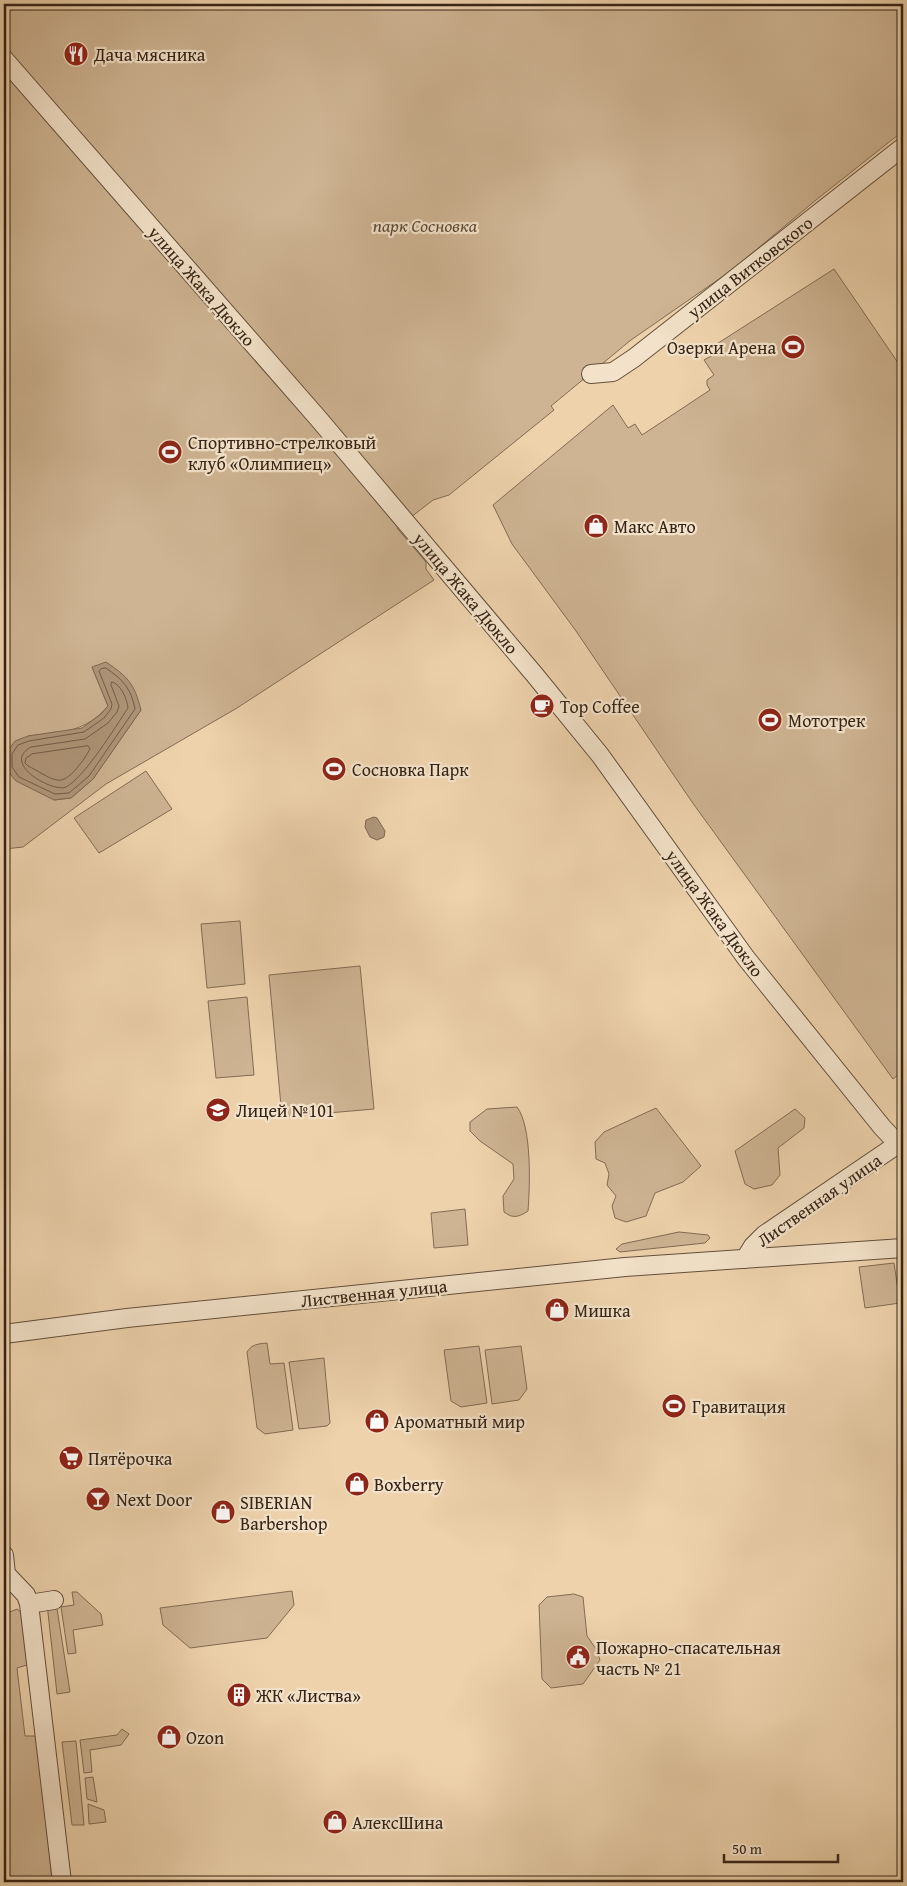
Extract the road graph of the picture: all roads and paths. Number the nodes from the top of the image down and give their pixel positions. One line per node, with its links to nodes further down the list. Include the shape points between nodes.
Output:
1 (4, 59): 4 (street, улица Жака Дюкло, via 317,418 534,674 600,755 746,958 865,1107)
2 (903, 147): 3 (street, улица Витковского, via 634,358 613,372)
3 (591, 374)
4 (901, 1142): 6 (street, Лиственная улица, via 764,1235)
5 (903, 1248): 6 (street, Лиственная улица)
6 (744, 1259): 7 (street, Лиственная улица, via 616,1268 127,1318)
7 (4, 1334)
8 (4, 1555): 10 (street, via 6,1574 26,1595)
9 (54, 1600): 10 (street)
10 (29, 1604): 11 (street)
11 (62, 1882)

